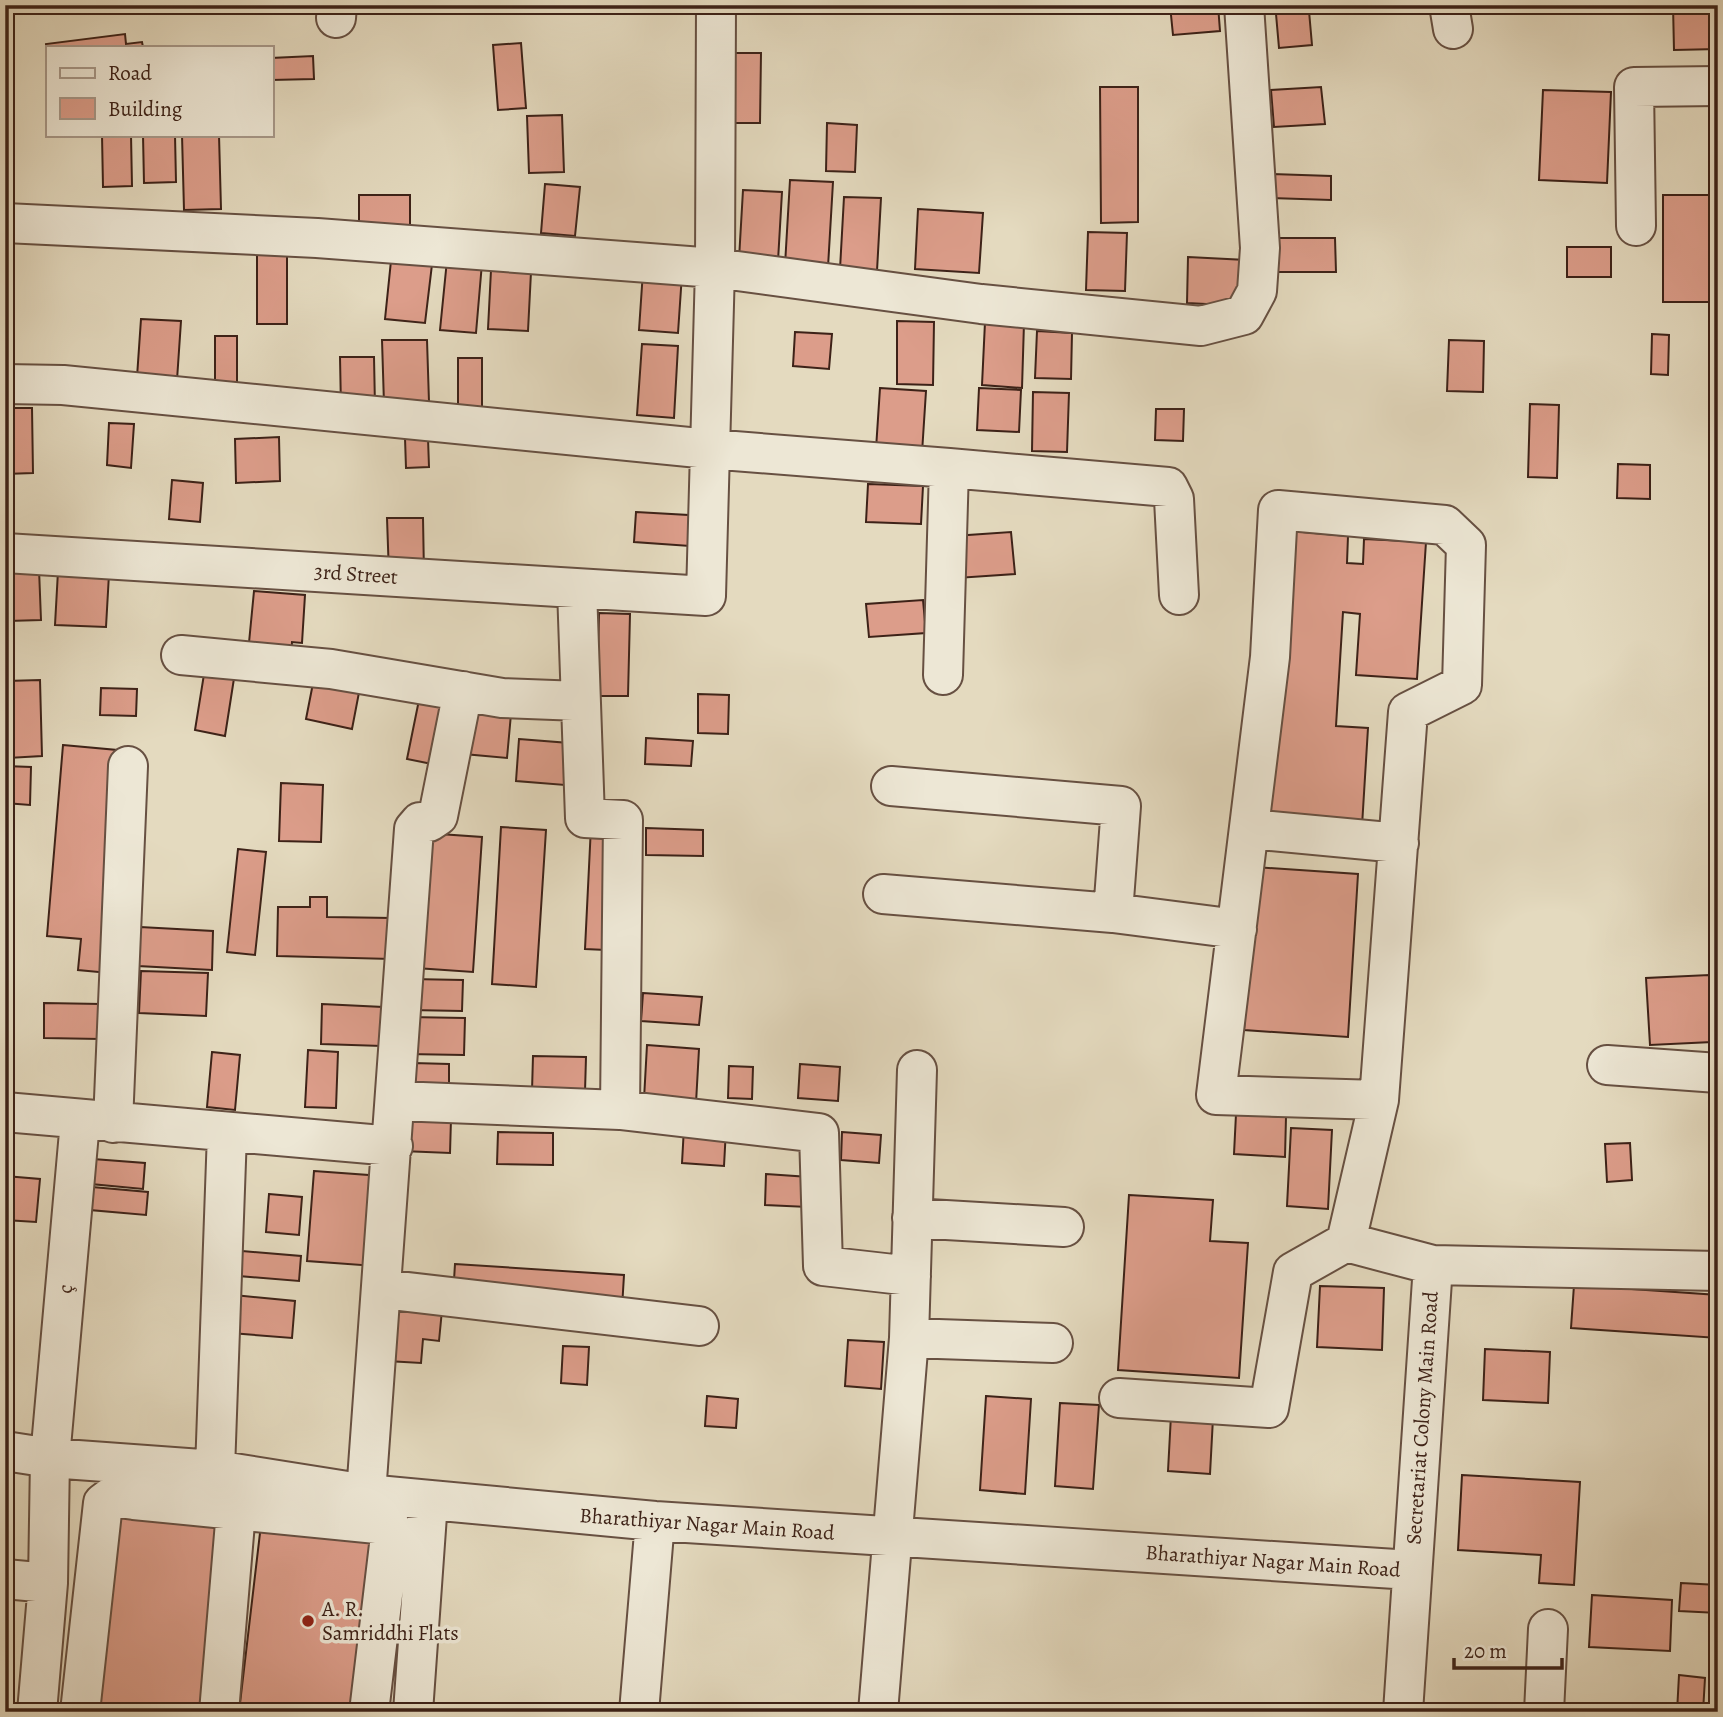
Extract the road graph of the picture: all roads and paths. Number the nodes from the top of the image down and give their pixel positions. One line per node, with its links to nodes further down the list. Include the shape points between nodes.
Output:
1 (716, 5): 6 (street)
2 (1244, 5): 6 (street, via 1260,248 1257,291 1244,315 1188,325 981,304)
3 (1718, 86): 5 (street, via 1634,87)
4 (5, 223): 6 (street, via 317,238)
5 (1636, 226)
6 (715, 268): 8 (street)
7 (5, 384): 8 (street, via 63,385)
8 (709, 449): 9 (street); 11 (street, 3rd Street, via 706,596)
9 (949, 468): 12 (street, via 1168,487 1174,499); 14 (street)
10 (5, 553): 11 (street, 3rd Street)
11 (577, 589): 16 (street)
12 (1179, 595)
13 (181, 656): 15 (street, via 331,669)
14 (943, 675)
15 (463, 691): 16 (street, via 502,698); 28 (street, via 438,816 419,822 414,829)
16 (580, 701): 29 (street, via 585,818 623,820)
17 (128, 766): 31 (street, ç)
18 (891, 786): 22 (street, via 1121,806)
19 (1250, 829): 20 (street); 20 (street, via 1270,657 1278,510 1444,525 1466,545 1462,685 1408,712); 23 (street)
20 (1399, 843): 27 (street)
21 (883, 894): 22 (street)
22 (1113, 913): 23 (street)
23 (1237, 929): 27 (street, via 1216,1095)
24 (1607, 1065): 26 (street)
25 (916, 1070): 34 (street)
26 (1718, 1073)
27 (1379, 1100): 36 (street)
28 (397, 1101): 29 (street); 33 (street)
29 (620, 1110): 39 (street, via 819,1133 823,1266)
30 (5, 1112): 31 (street)
31 (96, 1122): 32 (street); 46 (street, ç)
32 (227, 1133): 33 (street); 48 (street)
33 (393, 1146): 40 (street)
34 (912, 1218): 35 (street); 39 (street)
35 (1064, 1227)
36 (1346, 1242): 37 (street); 44 (street, via 1293,1272 1269,1408)
37 (1433, 1265): 38 (street); 53 (street, Secretariat Colony Main Road)
38 (1718, 1271)
39 (911, 1276): 42 (street)
40 (382, 1289): 41 (street); 49 (street)
41 (699, 1326)
42 (909, 1338): 43 (street); 52 (street)
43 (1053, 1343)
44 (1119, 1398)
45 (5, 1451): 46 (street, Bharathiyar Nagar Main Road)
46 (50, 1458): 47 (street, Bharathiyar Nagar Main Road); 56 (street, ç)
47 (137, 1482): 48 (street, Bharathiyar Nagar Main Road); 61 (street, via 103,1503)
48 (230, 1485): 49 (street, Bharathiyar Nagar Main Road); 55 (street, via 387,1525); 62 (street)
49 (366, 1494): 50 (street, Bharathiyar Nagar Main Road)
50 (428, 1501): 51 (street, Bharathiyar Nagar Main Road); 55 (street)
51 (655, 1521): 52 (street, Bharathiyar Nagar Main Road); 65 (street)
52 (891, 1536): 53 (street, Bharathiyar Nagar Main Road); 66 (street)
53 (1411, 1570): 67 (street, Secretariat Colony Main Road)
54 (5, 1578): 56 (street)
55 (403, 1579): 58 (street); 59 (street)
56 (48, 1583): 60 (street, ç)
57 (1548, 1629): 68 (street)
58 (377, 1646): 59 (street); 63 (street)
59 (416, 1648): 64 (street)
60 (37, 1712)
61 (80, 1712)
62 (219, 1712)
63 (369, 1712)
64 (413, 1712)
65 (639, 1712)
66 (878, 1712)
67 (1403, 1712)
68 (1544, 1712)

